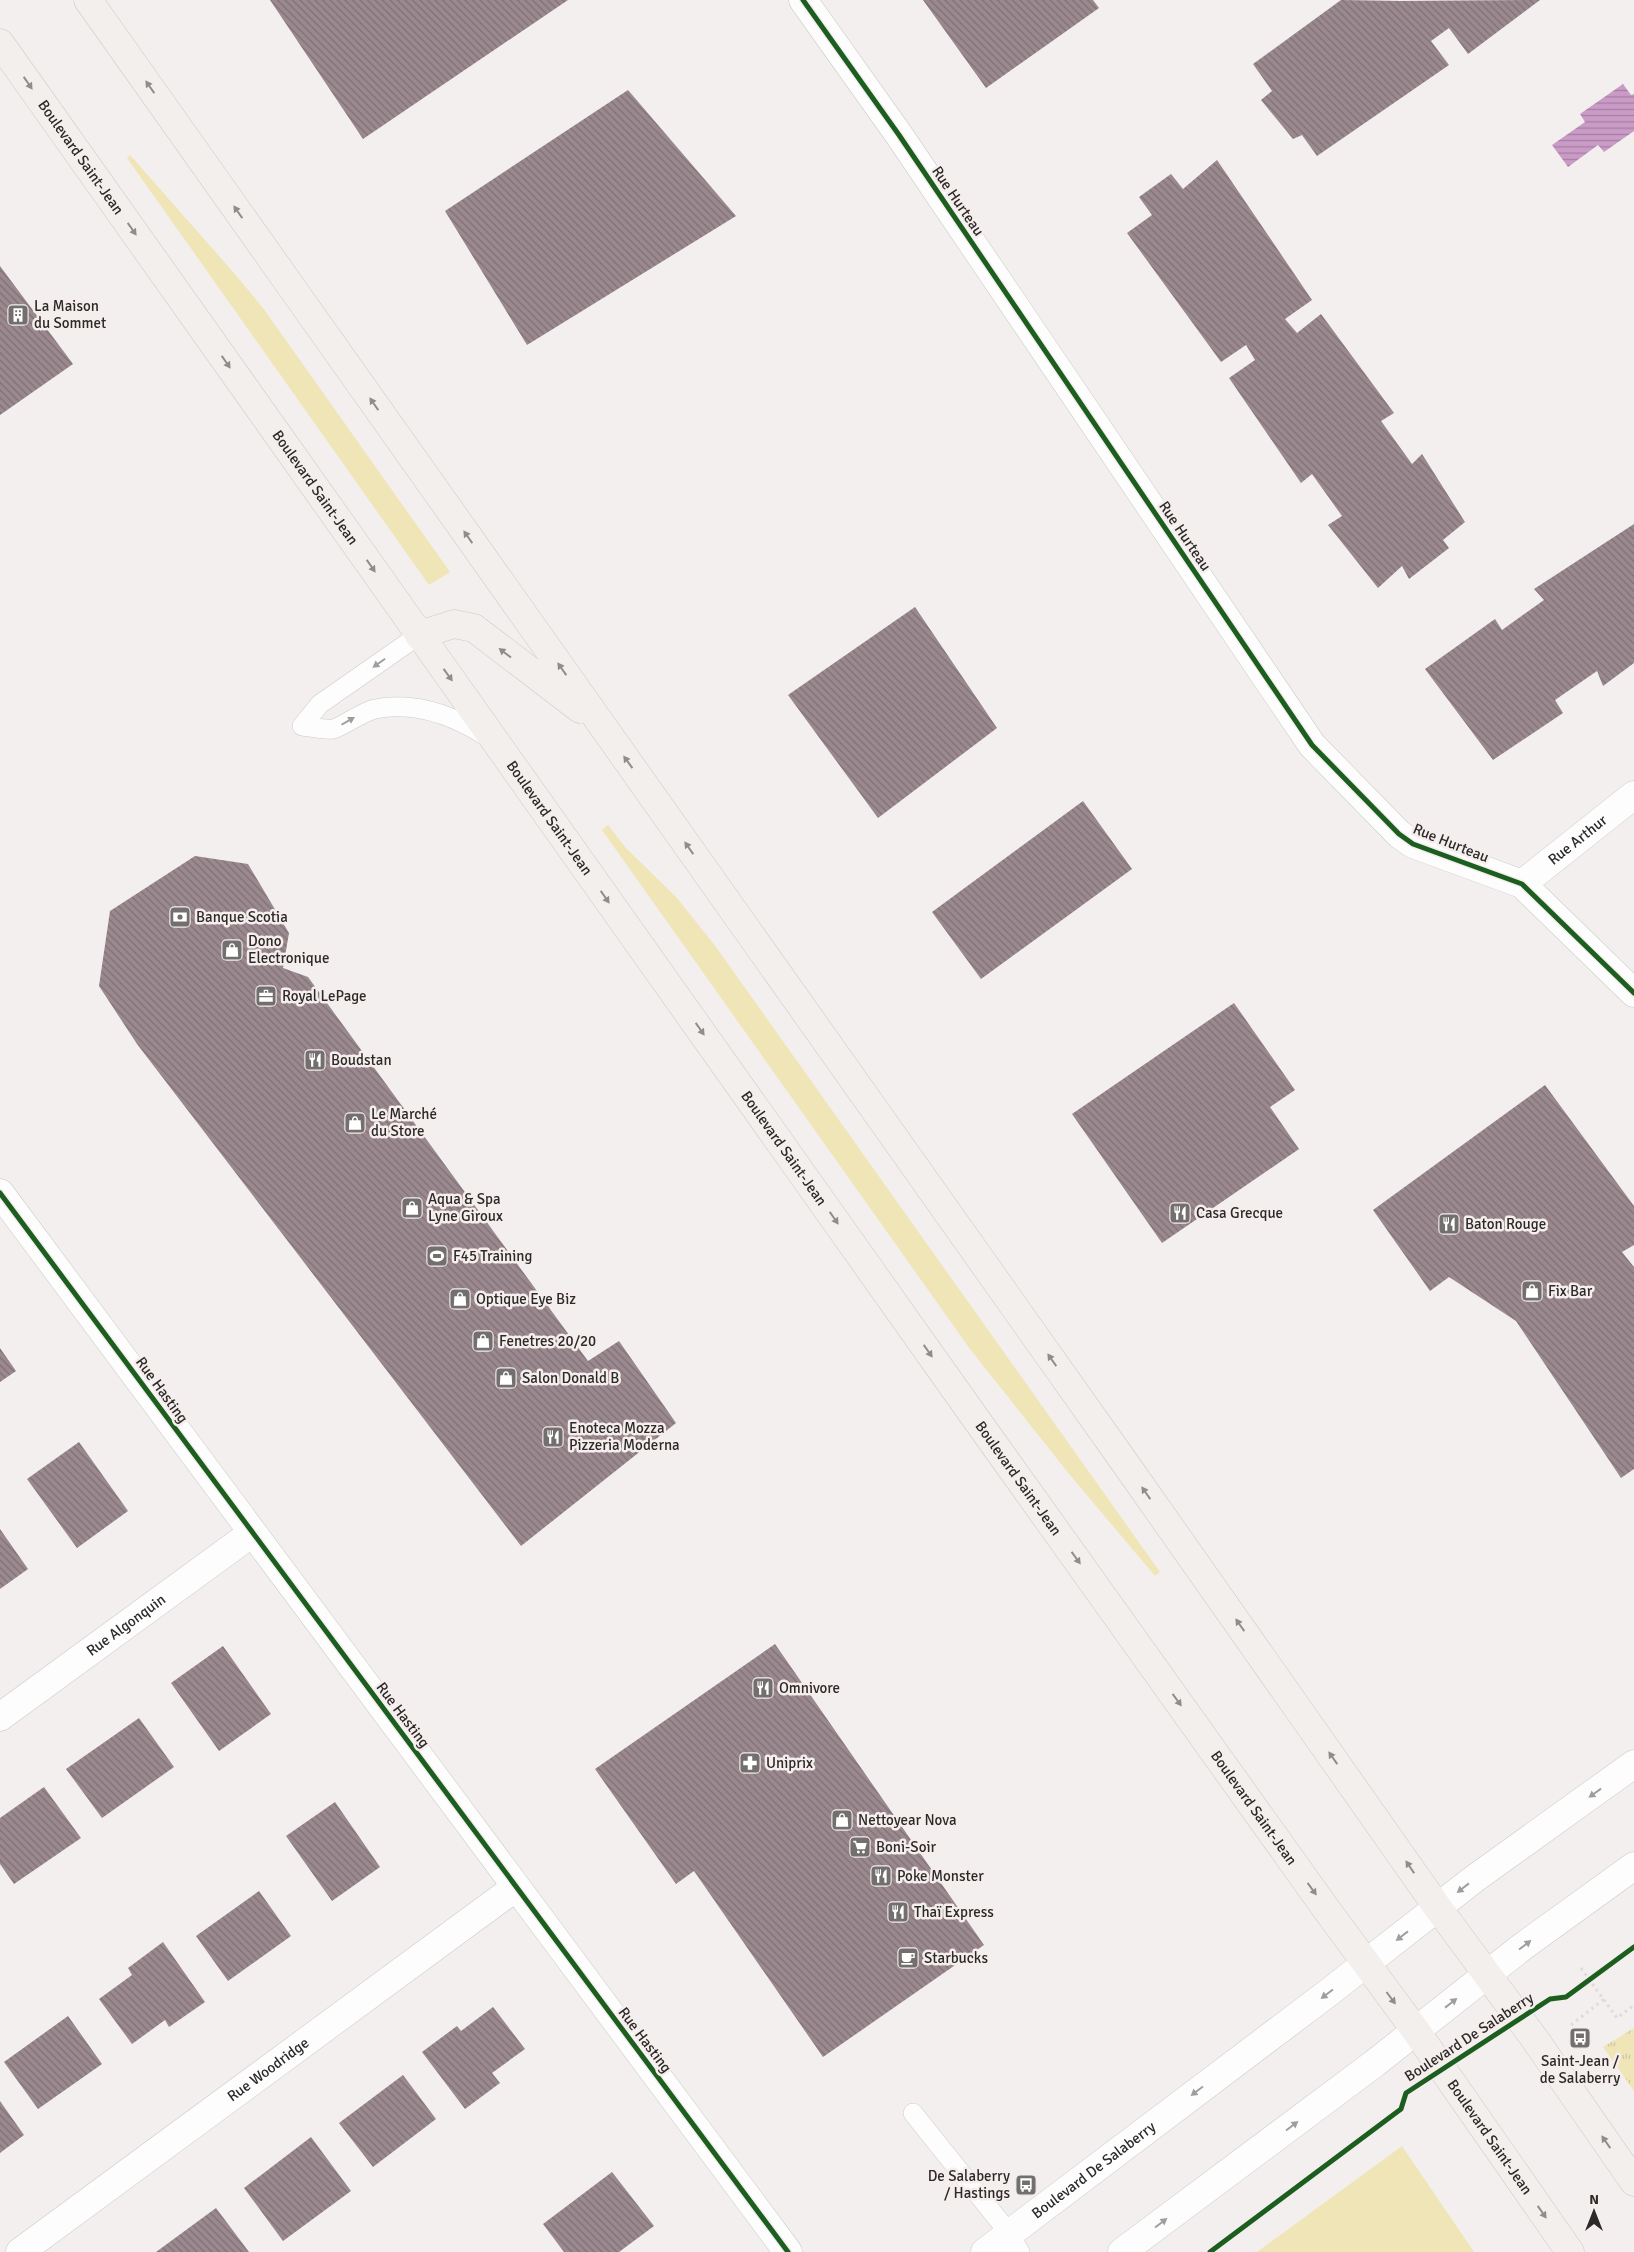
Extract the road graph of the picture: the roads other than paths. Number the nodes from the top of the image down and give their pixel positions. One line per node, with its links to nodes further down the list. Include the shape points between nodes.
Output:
1 (88, 0): 5 (main road, one-way to 1)
2 (803, 0): 8 (street, Rue Hurteau, via 904,143 1312,745 1399,834 1413,844)
3 (0, 43): 4 (main road, Boulevard Saint-Jean, one-way to 4)
4 (419, 635): 5 (main road, one-way to 4, via 474,628 454,624); 6 (main road, Boulevard Saint-Jean, one-way to 6); 6 (lane, one-way to 6, via 320,704 302,726 334,729 374,709 404,706 454,718)
5 (600, 724): 16 (main road, one-way to 5)
6 (496, 743): 17 (main road, Boulevard Saint-Jean, one-way to 17)
7 (1634, 795): 8 (street, Rue Arthur)
8 (1522, 884): 9 (street, Rue Hurteau)
9 (1634, 993)
10 (0, 1192): 11 (street, Rue Hasting)
11 (252, 1533): 12 (street, Rue Algonquin); 15 (street, Rue Hasting)
12 (0, 1717)
13 (1634, 1764): 16 (street, Boulevard De Salaberry, one-way to 16)
14 (1634, 1866): 18 (street, Boulevard De Salaberry, one-way to 14)
15 (516, 1887): 23 (street, Rue Woodridge); 24 (street, Rue Hasting)
16 (1438, 1908): 17 (street, Boulevard De Salaberry, one-way to 17); 18 (main road)
17 (1366, 1964): 19 (main road, Boulevard Saint-Jean, one-way to 19); 22 (street, Boulevard De Salaberry, one-way to 22)
18 (1487, 1975): 19 (street, Boulevard De Salaberry, one-way to 18); 21 (main road, one-way to 18)
19 (1416, 2031): 26 (street, Boulevard De Salaberry, one-way to 19); 27 (main road, Boulevard Saint-Jean, one-way to 27)
20 (913, 2114): 22 (lane)
21 (1634, 2182)
22 (1015, 2242): 25 (street, Boulevard De Salaberry)
23 (20, 2252)
24 (787, 2252)
25 (985, 2252)
26 (1122, 2252)
27 (1570, 2252)

